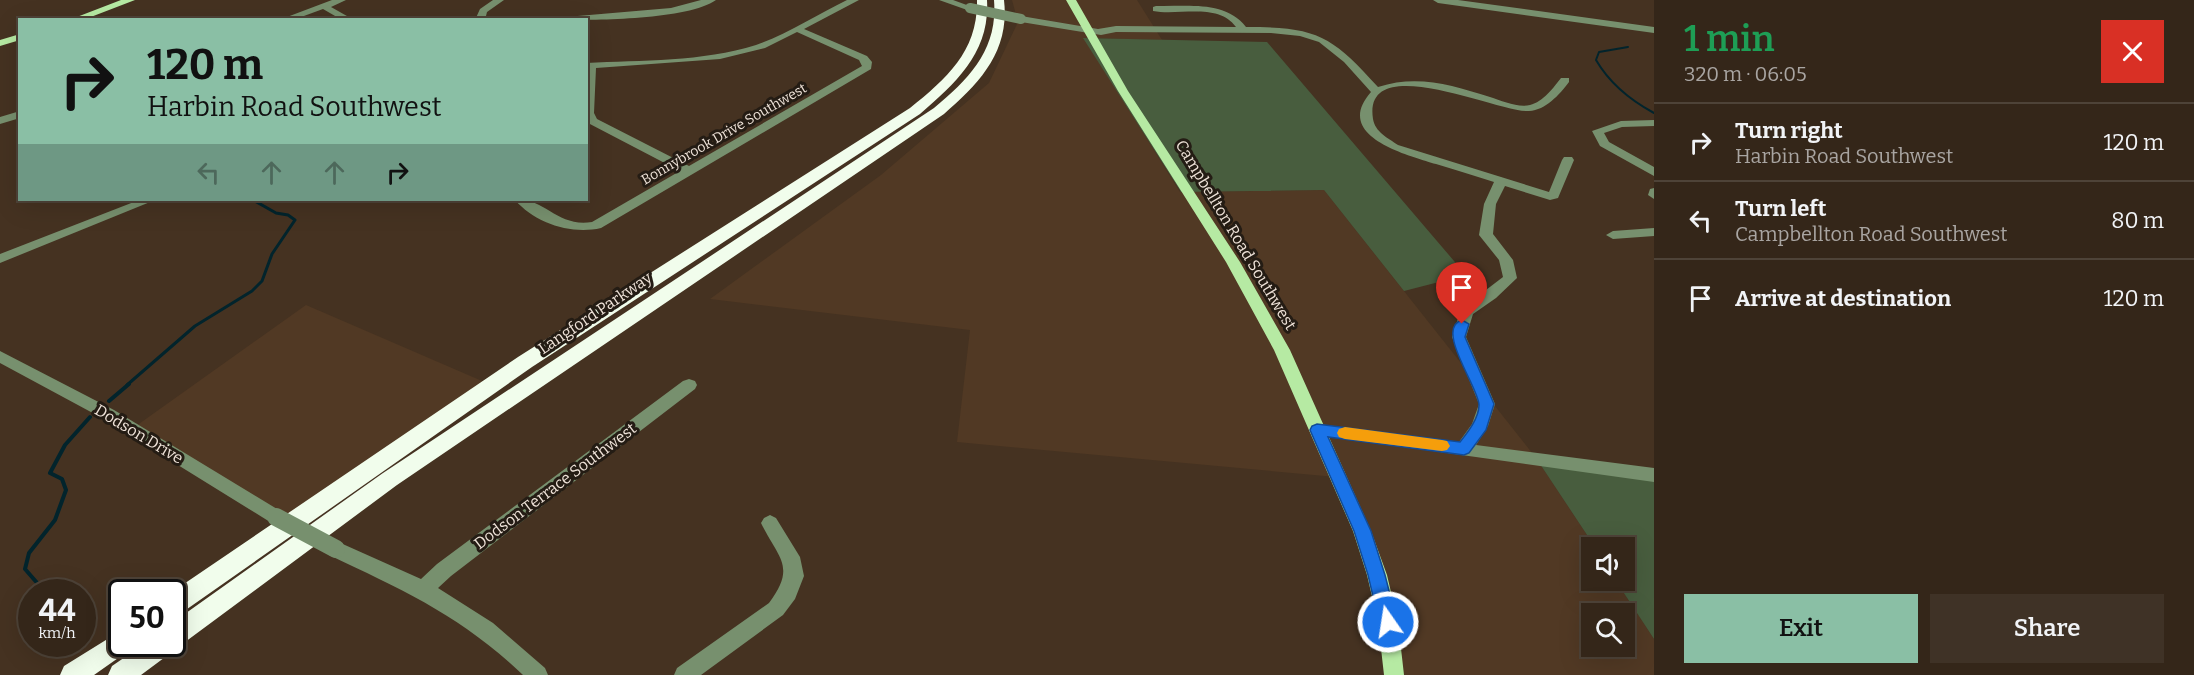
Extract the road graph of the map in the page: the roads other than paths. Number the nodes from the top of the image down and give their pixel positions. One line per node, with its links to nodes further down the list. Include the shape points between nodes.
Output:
1 (130, 0): 12 (main road)
2 (340, 0): 11 (street)
3 (499, 0): 15 (street, via 483,11)
4 (711, 0): 16 (street, via 671,11)
5 (854, 0): 17 (street)
6 (944, 0): 10 (street)
7 (999, 0): 47 (highway, Langford Parkway, via 1001,20 988,58 965,88 939,111 390,479)
8 (1071, 0): 18 (main road, Campbellton Road Southwest)
9 (1438, 0): 21 (street)
10 (976, 4): 18 (street, bridge, via 1021,19); 46 (highway, Langford Parkway, via 981,26 969,55 944,86 915,111 525,362)
11 (323, 6): 13 (street); 14 (street)
12 (79, 18)
13 (289, 18)
14 (346, 18)
15 (481, 18)
16 (588, 18)
17 (797, 29): 24 (street, via 735,54); 31 (street, Bonnybrook Drive Southwest, via 862,58 867,67)
18 (1088, 30): 19 (street); 41 (main road, Campbellton Road Southwest, via 1236,268 1282,350)
19 (1168, 30): 20 (street); 20 (street, via 1156,9 1217,10 1234,18)
20 (1244, 30): 26 (street, via 1287,31 1322,40 1348,60)
21 (1654, 30)
22 (18, 38): 23 (main road)
23 (0, 43)
24 (589, 66): 31 (street, via 588,113 592,121)
25 (1565, 80): 26 (street, via 1534,108 1508,106 1419,83 1398,82)
26 (1376, 91): 33 (street, via 1369,100 1367,120 1372,132 1394,147)
27 (18, 115): 28 (street)
28 (0, 121)
29 (1654, 123): 32 (street, via 1621,124 1598,131 1604,144)
30 (1568, 160): 33 (street, via 1552,196)
31 (689, 171): 35 (street, Bonnybrook Drive Southwest, via 585,228 565,226)
32 (1654, 172)
33 (1501, 181): 42 (street, via 1490,204 1486,236 1511,267 1510,278 1466,312 1459,337 1487,404 1480,426)
34 (145, 201): 38 (street)
35 (523, 201)
36 (1654, 232): 37 (street)
37 (1613, 235)
38 (0, 259)
39 (4, 362): 45 (street, Dodson Drive, bridge, via 108,414 276,518)
40 (689, 385): 45 (street, Dodson Terrace Southwest, via 444,570)
41 (1317, 430): 42 (street); 54 (main road, Campbellton Road Southwest, via 1377,575)
42 (1464, 449): 43 (street)
43 (1654, 475)
44 (770, 523): 53 (street, via 791,557 794,576 788,593 776,609)
45 (423, 590): 52 (street, Dodson Drive, via 505,644)
46 (186, 596)
47 (186, 627)
48 (108, 651): 50 (highway)
49 (145, 657): 51 (highway)
50 (73, 675)
51 (121, 675)
52 (538, 675)
53 (684, 675)
54 (1394, 675)

